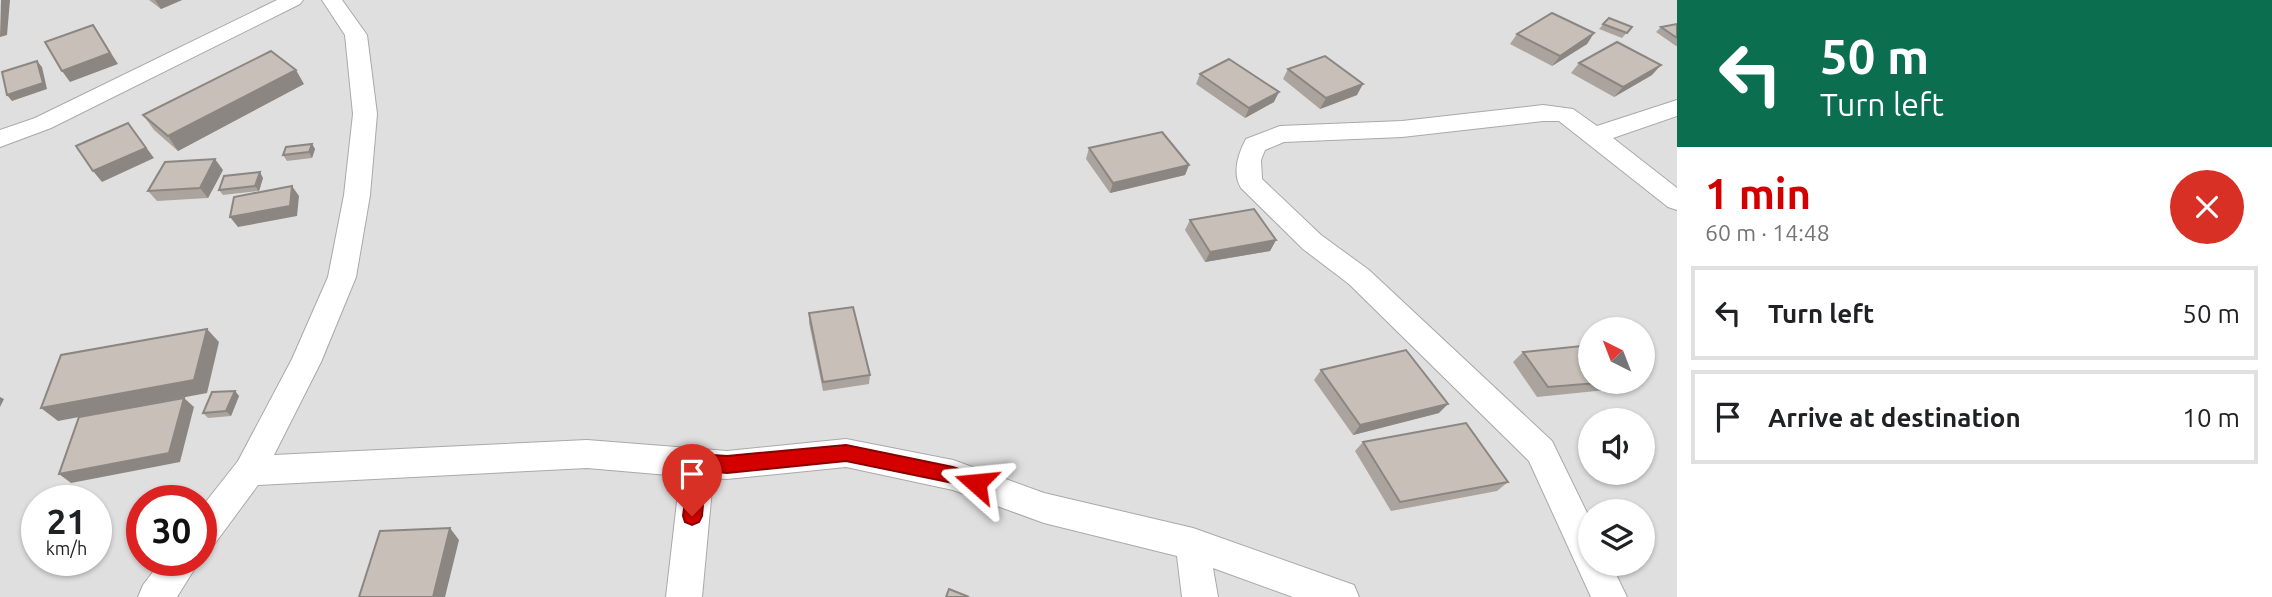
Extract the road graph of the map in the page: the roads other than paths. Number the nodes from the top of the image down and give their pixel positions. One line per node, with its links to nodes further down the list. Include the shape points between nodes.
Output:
1 (293, 0): 5 (street, via 43,124)
2 (331, 0): 8 (street, via 356,35 365,114 357,195 342,277 306,362)
3 (1677, 108): 4 (street)
4 (1594, 136): 6 (street); 10 (street, via 1565,114 1543,113 1402,129 1280,134 1255,145 1249,160 1250,182 1312,242 1359,277 1541,452)
5 (0, 139)
6 (1677, 201)
7 (698, 463): 8 (street, via 587,454); 11 (street, via 727,465 846,453 953,475 1044,508); 15 (street)
8 (249, 471): 9 (street)
9 (217, 514)
10 (1578, 531)
11 (1193, 544): 16 (street); 17 (street)
12 (171, 576): 14 (street)
13 (1599, 576): 18 (street)
14 (156, 597)
15 (684, 597)
16 (1200, 597)
17 (1341, 597)
18 (1609, 597)

